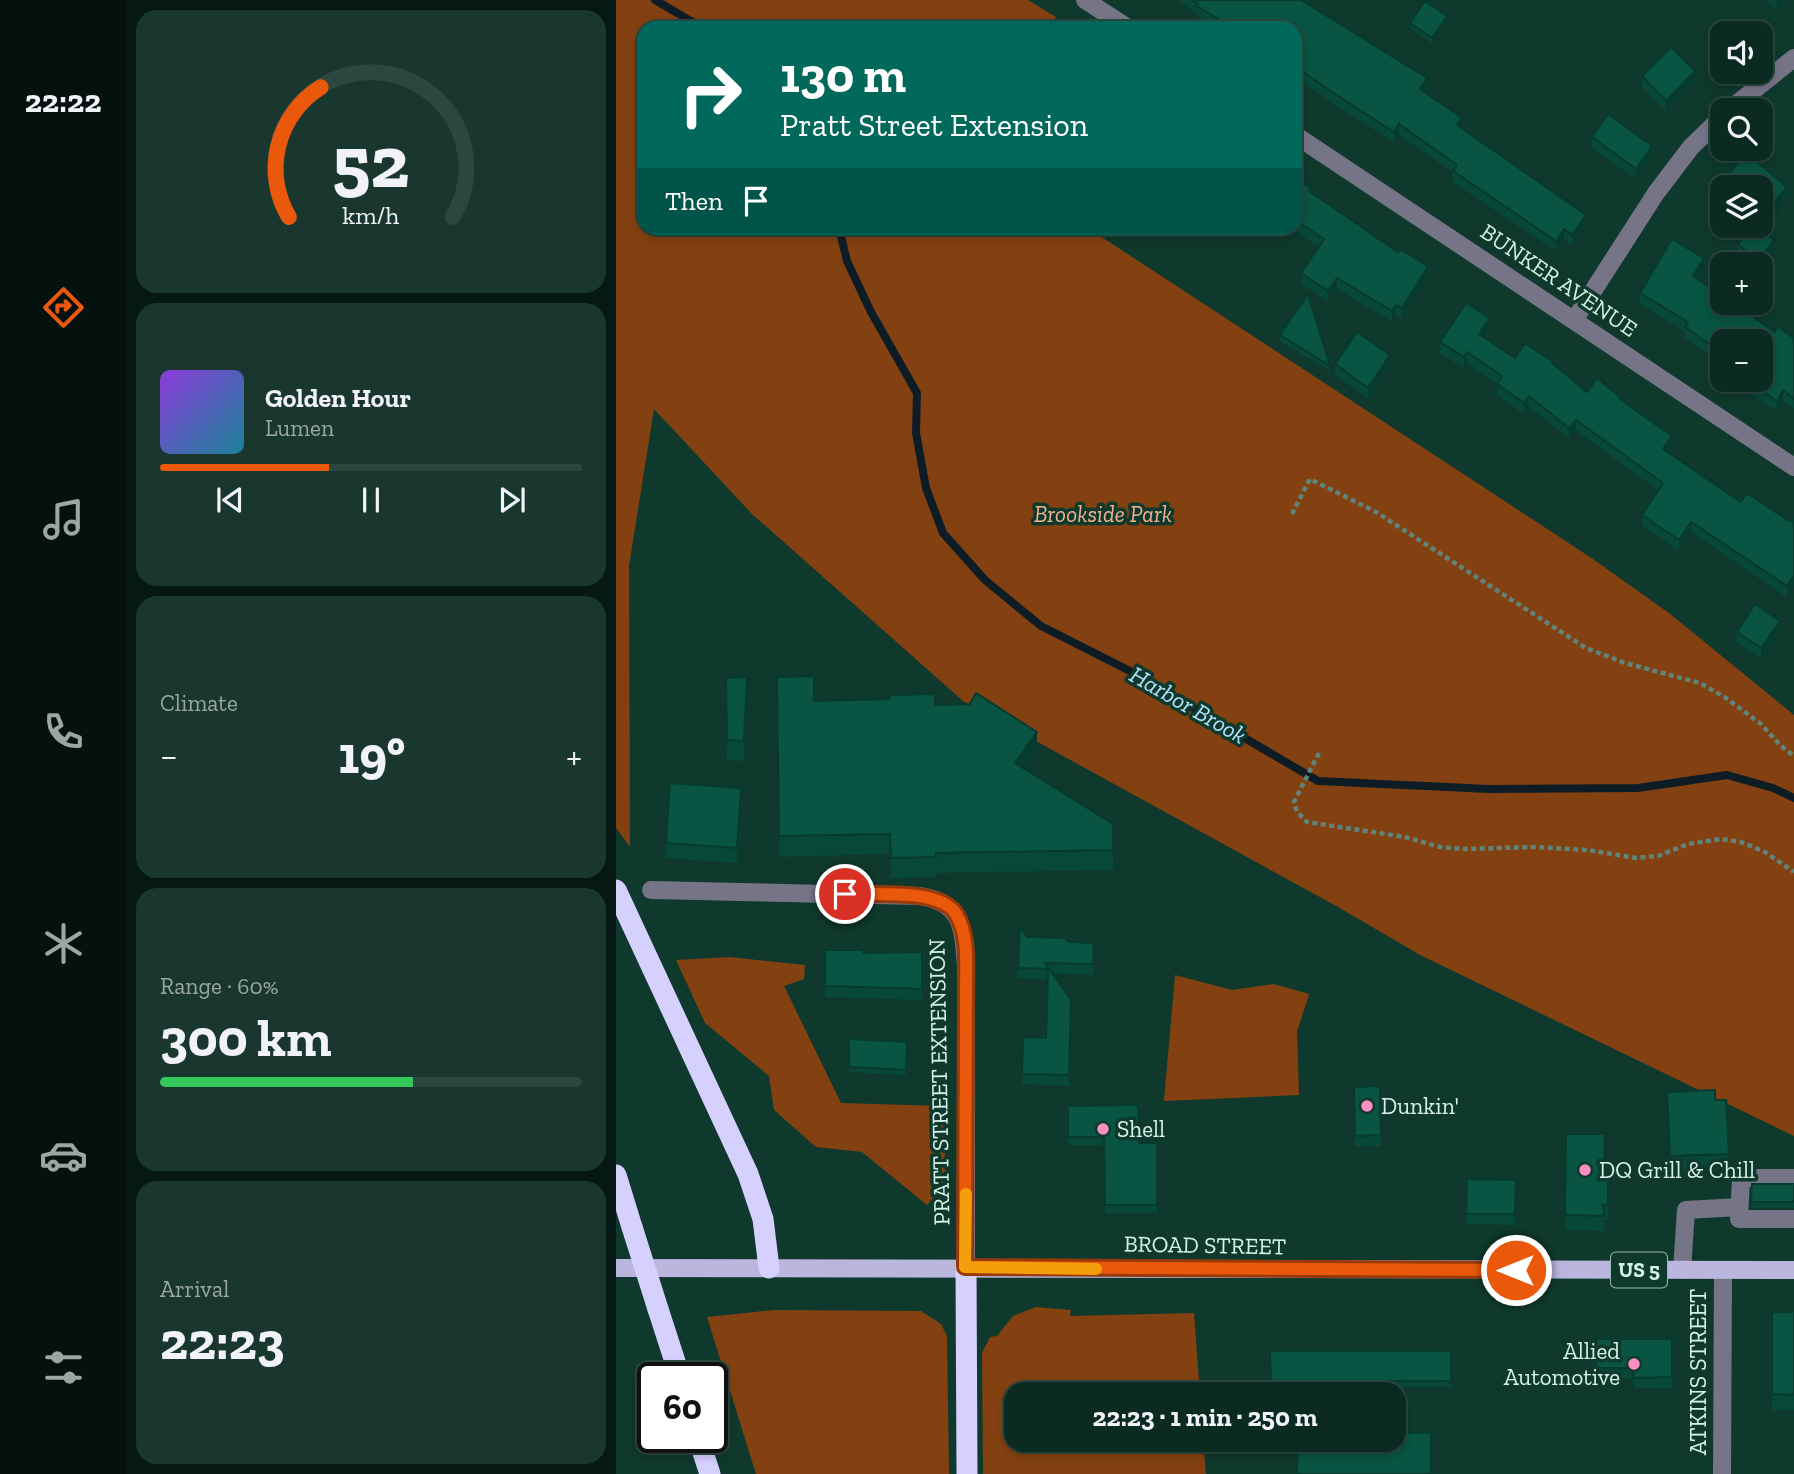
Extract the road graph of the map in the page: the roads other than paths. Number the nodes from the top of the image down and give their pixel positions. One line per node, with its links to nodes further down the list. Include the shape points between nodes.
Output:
1 (1085, 0): 2 (street)
2 (1117, 21)
3 (1794, 58): 4 (street)
4 (1744, 98)
5 (1710, 129): 7 (street, via 1656,193)
6 (1302, 140): 7 (street, BUNKER AVENUE)
7 (1574, 319): 8 (street, BUNKER AVENUE)
8 (1794, 467)
9 (616, 890): 17 (highway, via 755,1189)
10 (651, 890): 15 (street, PRATT STREET EXTENSION, via 919,896 936,899 953,910 962,931 966,966)
11 (616, 1175): 21 (highway, bridge)
12 (1794, 1178): 13 (street, via 1741,1178)
13 (1739, 1207): 14 (street, via 1739,1219); 18 (street, via 1686,1210)
14 (1794, 1219)
15 (965, 1267): 17 (main road, BROAD STREET / US 5); 18 (main road, BROAD STREET / US 5); 24 (highway)
16 (616, 1268): 17 (main road, BROAD STREET / US 5)
17 (769, 1268)
18 (1682, 1270): 19 (main road, BROAD STREET / US 5)
19 (1723, 1270): 20 (main road, BROAD STREET / US 5); 25 (street, ATKINS STREET)
20 (1794, 1270)
21 (675, 1362)
22 (703, 1453): 23 (highway)
23 (710, 1474)
24 (967, 1474)
25 (1722, 1474)

